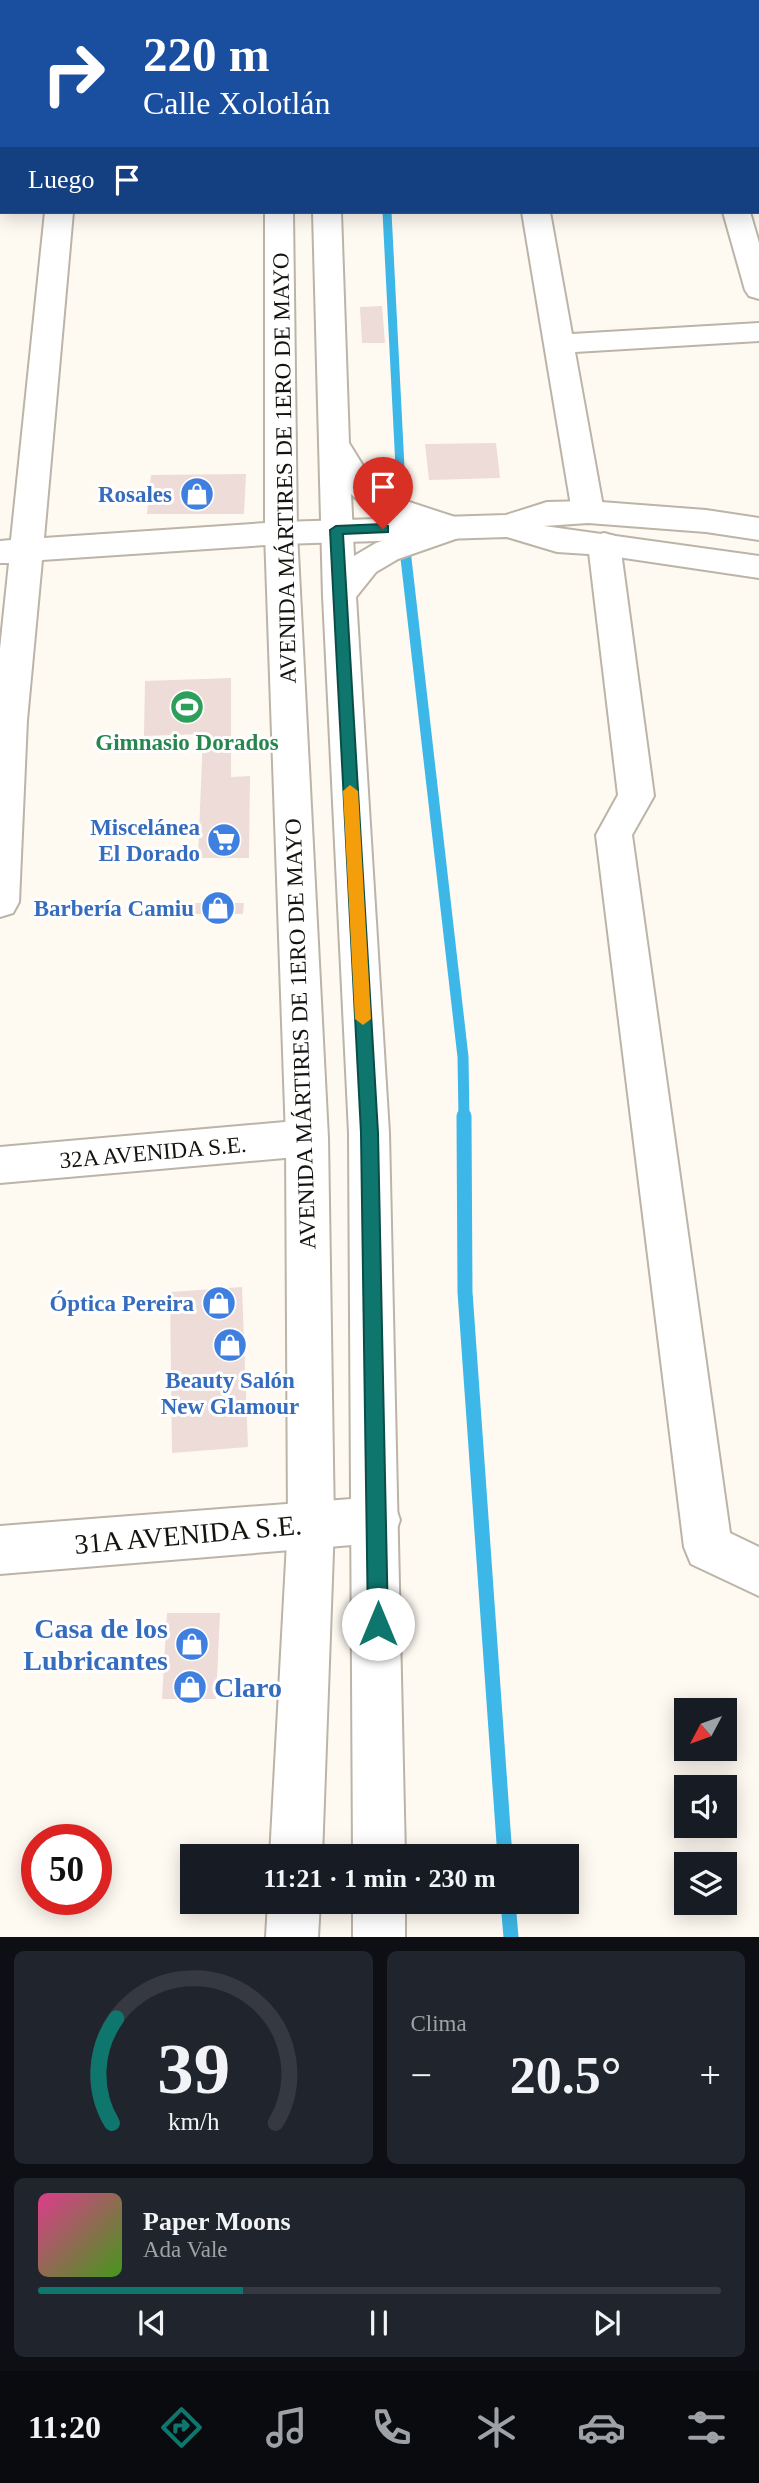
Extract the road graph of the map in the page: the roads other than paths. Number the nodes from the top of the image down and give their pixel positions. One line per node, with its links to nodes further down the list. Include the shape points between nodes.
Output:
1 (60, 214): 15 (street)
2 (279, 214): 14 (street, AVENIDA MÁRTIRES DE 1ERO DE MAYO)
3 (327, 214): 9 (street)
4 (536, 214): 8 (street)
5 (737, 214): 6 (street)
6 (759, 290)
7 (759, 332): 8 (street)
8 (560, 344): 10 (street)
9 (335, 445): 11 (street, via 358,485); 13 (street)
10 (596, 528): 11 (street, via 557,541 508,526); 12 (street, via 706,522); 16 (street); 25 (street, via 636,796 614,835 708,1547)
11 (400, 529): 13 (street); 17 (street)
12 (759, 529)
13 (336, 530): 14 (street); 17 (street)
14 (281, 533): 15 (street); 20 (street, AVENIDA MÁRTIRES DE 1ERO DE MAYO)
15 (14, 551): 18 (street)
16 (759, 567)
17 (340, 596): 22 (street, via 369,1133)
18 (5, 721): 19 (street)
19 (0, 902)
20 (307, 1138): 21 (street, 32A AVENIDA S.E.); 23 (street, AVENIDA MÁRTIRES DE 1ERO DE MAYO)
21 (0, 1165)
22 (377, 1520): 23 (street, 31A AVENIDA S.E.); 27 (street)
23 (311, 1524): 24 (street, 31A AVENIDA S.E.); 26 (street, AVENIDA MÁRTIRES DE 1ERO DE MAYO)
24 (0, 1550)
25 (759, 1572)
26 (297, 1844)
27 (379, 1844)
28 (293, 1914): 30 (street)
29 (379, 1914): 31 (street)
30 (292, 1937)
31 (380, 1937)

